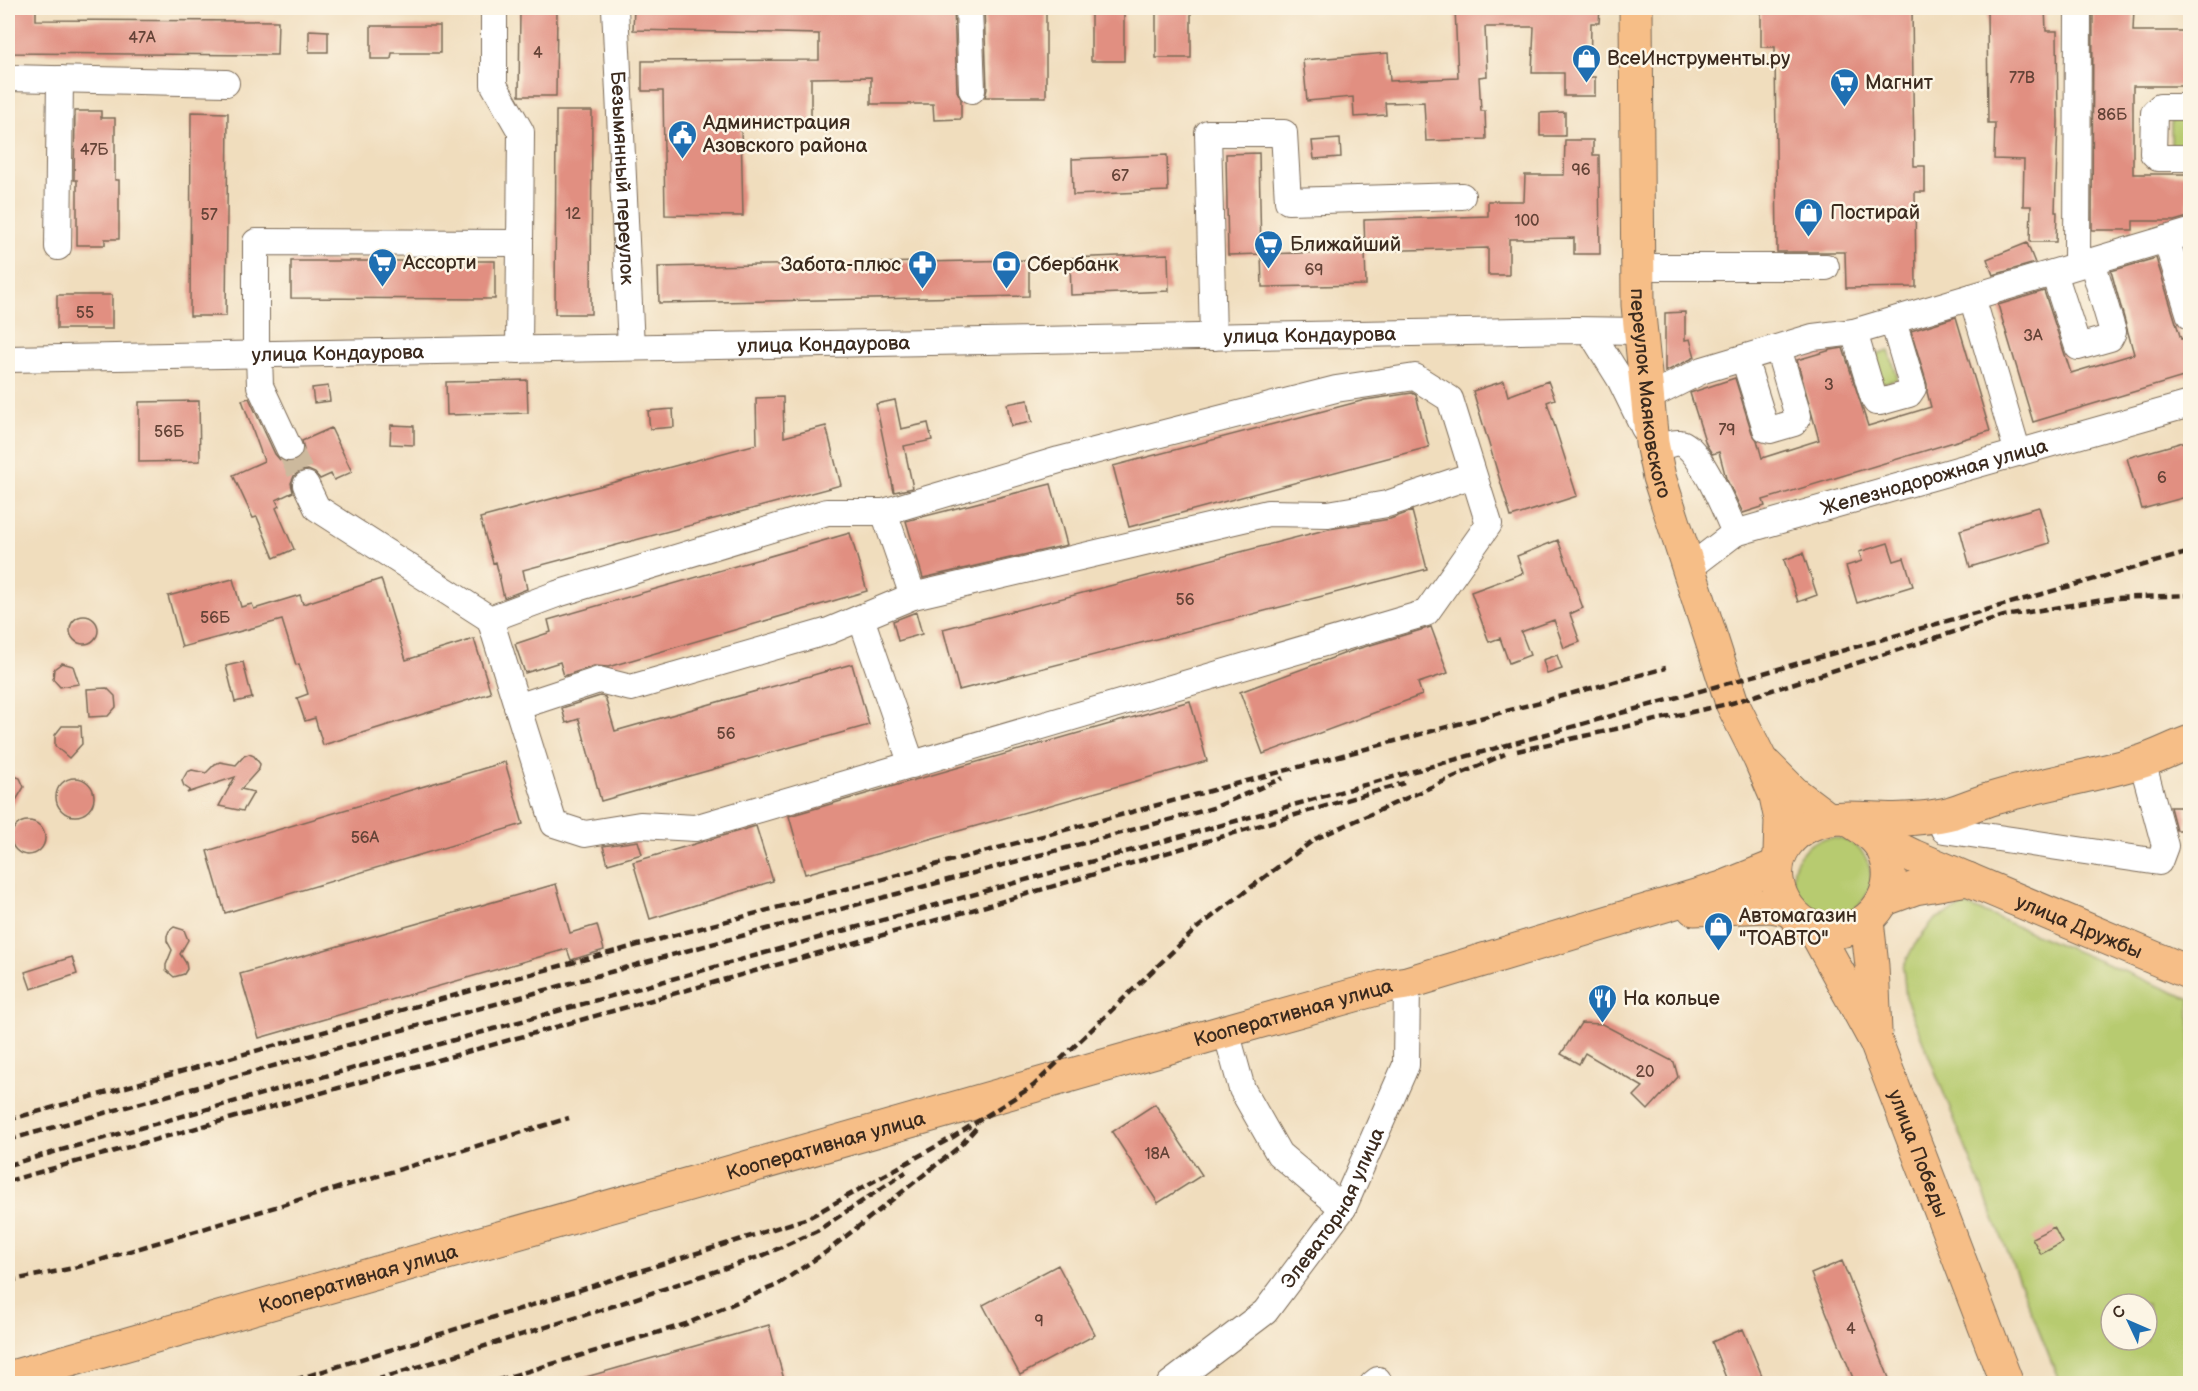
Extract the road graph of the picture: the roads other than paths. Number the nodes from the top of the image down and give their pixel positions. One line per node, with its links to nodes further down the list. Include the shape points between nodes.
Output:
1 (494, 8): 15 (street, via 494,85 521,132)
2 (615, 8): 27 (street, Безымянный переулок)
3 (969, 8): 9 (street)
4 (1636, 8): 18 (main road, переулок Маяковского)
5 (2078, 8): 17 (street)
6 (8, 78): 7 (street)
7 (60, 79): 8 (street); 16 (street)
8 (226, 83)
9 (972, 90)
10 (2190, 107): 11 (street, via 2156,109 2153,143 2153,153 2158,158)
11 (2190, 158)
12 (1462, 196): 26 (street, via 1288,201 1284,133 1208,133)
13 (2190, 232): 14 (street)
14 (2166, 239): 17 (street); 21 (street)
15 (520, 243): 29 (street); 30 (street, via 256,242)
16 (58, 247)
17 (2075, 266): 20 (street)
18 (1638, 267): 19 (street); 24 (main road, переулок Маяковского)
19 (1827, 267)
20 (1972, 297): 22 (street); 37 (street)
21 (2190, 316)
22 (1893, 321): 25 (street); 25 (street, via 1913,388 1909,394 1876,402)
23 (1590, 331): 24 (street, улица Кондаурова); 26 (street, улица Кондаурова); 35 (street, via 1620,379)
24 (1640, 331): 33 (main road, переулок Маяковского)
25 (1854, 332): 28 (street, via 1813,337)
26 (1213, 337): 27 (street, улица Кондаурова)
27 (632, 347): 29 (street, улица Кондаурова)
28 (1778, 348): 31 (street); 31 (street, via 1798,416 1794,423 1767,429)
29 (519, 350): 30 (street, улица Кондаурова)
30 (257, 355): 32 (street, улица Кондаурова); 36 (street, via 260,386)
31 (1744, 358): 33 (street, via 1703,370)
32 (8, 359)
33 (1647, 398): 35 (main road, переулок Маяковского)
34 (2190, 405): 37 (street, Железнодорожная улица)
35 (1652, 446): 41 (street, via 1678,442 1688,446 1708,476); 42 (main road, переулок Маяковского)
36 (289, 448)
37 (2018, 453): 41 (street, Железнодорожная улица)
38 (1473, 475): 40 (street, via 1450,399 1415,377 1324,392 1059,460); 43 (street, via 1387,504 1328,514 1268,513); 50 (street, via 1489,524 1426,613)
39 (306, 486): 45 (street, via 317,508)
40 (884, 512): 43 (street); 45 (street, via 827,512 557,594)
41 (1735, 533): 42 (street, Железнодорожная улица)
42 (1688, 569): 48 (main road, переулок Маяковского, via 1732,703)
43 (913, 596): 44 (street)
44 (861, 618): 46 (street, via 829,632 631,688 599,680); 50 (street)
45 (489, 619): 46 (street)
46 (517, 707): 50 (street, via 554,824 585,834 640,825 695,828)
47 (2190, 742): 49 (main road)
48 (1760, 759): 52 (main road, улица Дружбы, via 1794,793); 55 (main road, переулок Маяковского, via 1782,820)
49 (2142, 761): 51 (main road); 53 (street, via 2165,846 2159,862)
50 (912, 765)
51 (1993, 798): 52 (main road, via 1926,818); 53 (main road)
52 (1850, 825): 54 (main road, улица Дружбы); 55 (main road, via 1804,827 1789,840); 57 (main road, via 1885,853)
53 (1944, 830): 54 (main road)
54 (1913, 856): 56 (main road, улица Дружбы); 57 (main road)
55 (1778, 860): 58 (main road, via 1779,891); 59 (main road, Кооперативная улица, via 1722,888)
56 (1968, 879): 57 (main road, via 1915,888); 61 (main road, улица Дружбы)
57 (1880, 900): 60 (main road, via 1848,930); 64 (main road, via 1872,966)
58 (1787, 909): 59 (main road, Кооперативная улица, via 1771,906); 60 (main road)
59 (1644, 912): 62 (main road, Кооперативная улица)
60 (1814, 929): 64 (main road, улица Победы)
61 (2190, 973)
62 (1407, 983): 63 (main road, Кооперативная улица); 65 (street, Элеваторная улица, via 1406,1065)
63 (1226, 1031): 65 (street, via 1242,1089 1279,1154); 66 (main road, Кооперативная улица)
64 (1876, 1041): 68 (main road, улица Победы)
65 (1343, 1208): 67 (street, Элеваторная улица, via 1265,1312)
66 (8, 1378)
67 (1170, 1383)
68 (2007, 1383)

